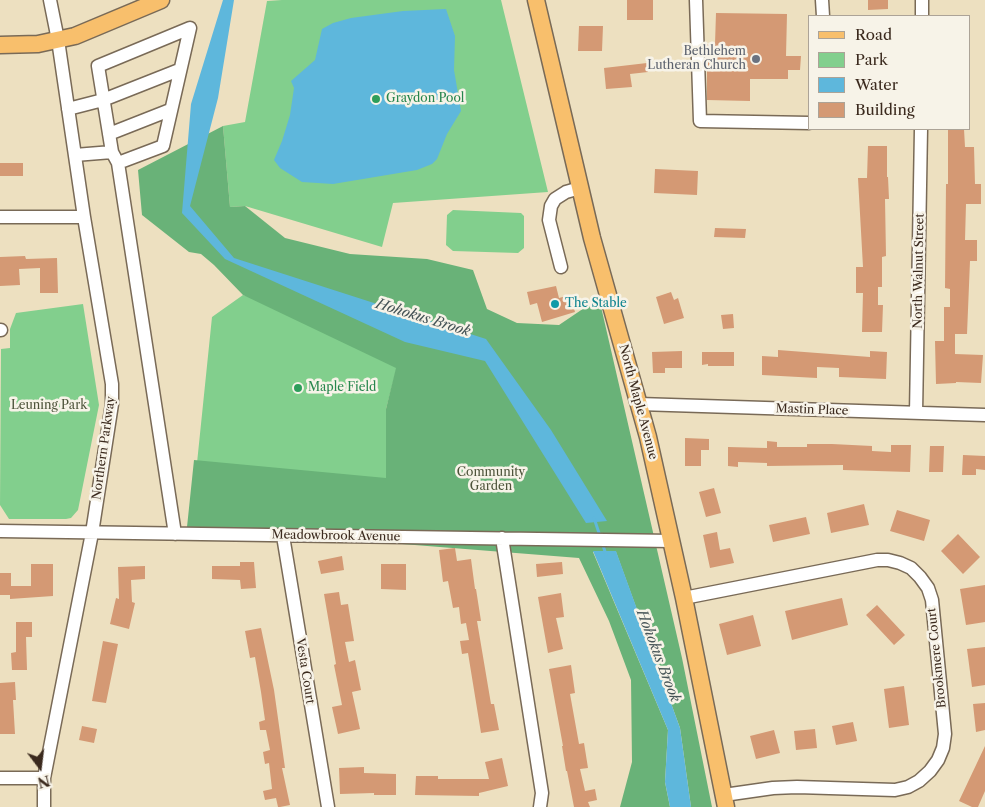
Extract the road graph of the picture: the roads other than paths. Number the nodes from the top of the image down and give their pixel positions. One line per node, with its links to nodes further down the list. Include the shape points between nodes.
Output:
1 (50, 0): 9 (street, Northern Parkway)
2 (161, 0): 9 (main road)
3 (536, 0): 20 (main road, North Maple Avenue)
4 (696, 0): 15 (street, via 700,121)
5 (822, 0): 7 (street)
6 (922, 0): 8 (street)
7 (822, 15)
8 (922, 15)
9 (58, 40): 10 (main road); 13 (street, Northern Parkway)
10 (0, 45)
11 (179, 70): 12 (street); 12 (street, via 190,28 98,66); 14 (street)
12 (103, 100): 13 (street); 17 (street)
13 (68, 109): 18 (street, Northern Parkway)
14 (170, 110): 17 (street); 19 (street, via 163,146)
15 (808, 123)
16 (921, 130): 25 (street, North Walnut Street)
17 (109, 134): 19 (street)
18 (76, 155): 19 (street); 21 (street, Northern Parkway)
19 (114, 158): 29 (street)
20 (580, 188): 23 (street, via 566,192 551,206 549,220); 24 (main road, North Maple Avenue)
21 (84, 216): 22 (street); 28 (street, Northern Parkway, via 112,384 112,404)
22 (0, 217)
23 (561, 267)
24 (639, 404): 25 (street, Mastin Place); 32 (main road, North Maple Avenue)
25 (916, 413): 26 (street, Mastin Place)
26 (985, 415)
27 (0, 531): 28 (street, Meadowbrook Avenue)
28 (92, 533): 29 (street, Meadowbrook Avenue); 35 (street, Northern Parkway)
29 (175, 534): 30 (street, Meadowbrook Avenue)
30 (283, 536): 31 (street, Meadowbrook Avenue); 38 (street, Vesta Court)
31 (502, 538): 32 (street, Meadowbrook Avenue); 39 (street, via 542,794)
32 (672, 541): 33 (main road, North Maple Avenue)
33 (684, 598): 36 (main road, North Maple Avenue); 36 (street, Brookmere Court, via 888,560 911,568 928,588 932,600 945,734 940,754 930,771 908,787 895,790 789,787 760,789)
34 (0, 778): 35 (street)
35 (44, 778): 37 (street, Northern Parkway)
36 (725, 801)
37 (44, 807)
38 (328, 807)
39 (540, 807)

